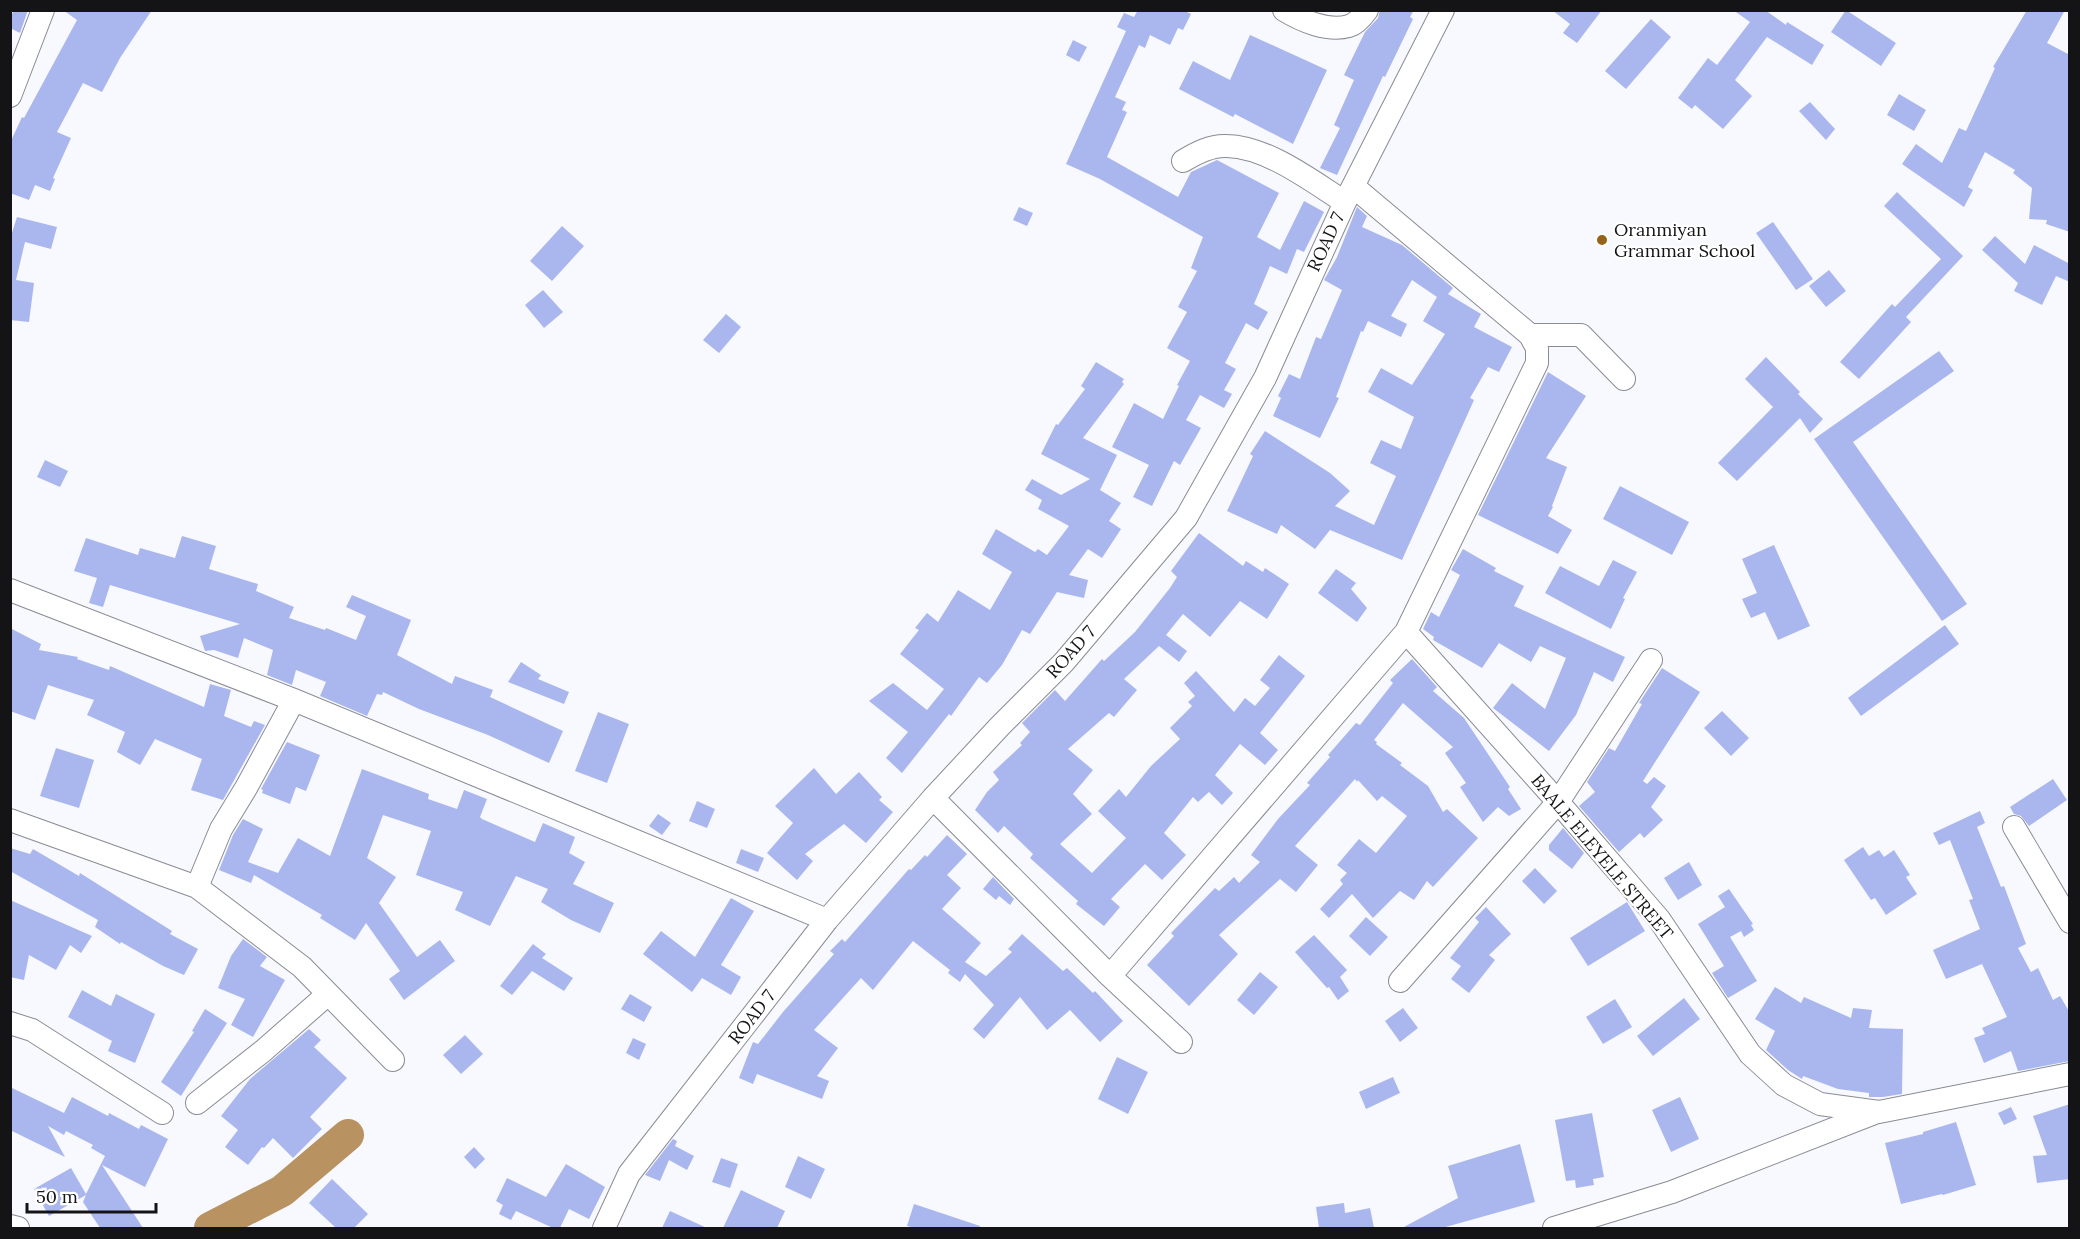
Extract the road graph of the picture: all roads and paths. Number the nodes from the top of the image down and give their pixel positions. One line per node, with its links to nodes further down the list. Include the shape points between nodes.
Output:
1 (44, 10): 5 (street)
2 (1284, 10): 3 (street, via 1324,27 1350,26)
3 (1367, 10)
4 (1443, 10): 7 (street, ROAD 7)
5 (10, 96)
6 (1183, 161): 7 (street, via 1210,148 1244,148)
7 (1349, 194): 8 (street); 14 (street, ROAD 7, via 1266,378 1186,518 1064,662)
8 (1530, 335): 9 (street, via 1581,335); 11 (street, via 1537,348 1537,363)
9 (1624, 380)
10 (10, 590): 13 (street)
11 (1406, 632): 15 (street, BAALE ELEYELE STREET); 21 (street)
12 (1652, 660): 15 (street)
13 (294, 700): 18 (street, via 221,829); 19 (street)
14 (933, 798): 19 (street, ROAD 7); 21 (street)
15 (1558, 802): 22 (street); 29 (street, BAALE ELEYELE STREET, via 1659,919 1750,1054 1784,1085 1820,1104)
16 (10, 820): 18 (street)
17 (2014, 827): 20 (street)
18 (197, 887): 23 (street, via 302,967)
19 (827, 920): 33 (street, ROAD 7, via 629,1174)
20 (2070, 922)
21 (1110, 976): 25 (street)
22 (1400, 981)
23 (328, 994): 26 (street); 28 (street)
24 (10, 1023): 30 (street, via 32,1030)
25 (1180, 1042)
26 (393, 1060)
27 (2070, 1074): 29 (street, BAALE ELEYELE STREET)
28 (197, 1102)
29 (1879, 1112): 34 (street, via 1672,1192)
30 (162, 1113)
31 (10, 1226): 32 (street)
32 (18, 1228)
33 (604, 1228)
34 (1554, 1228)

